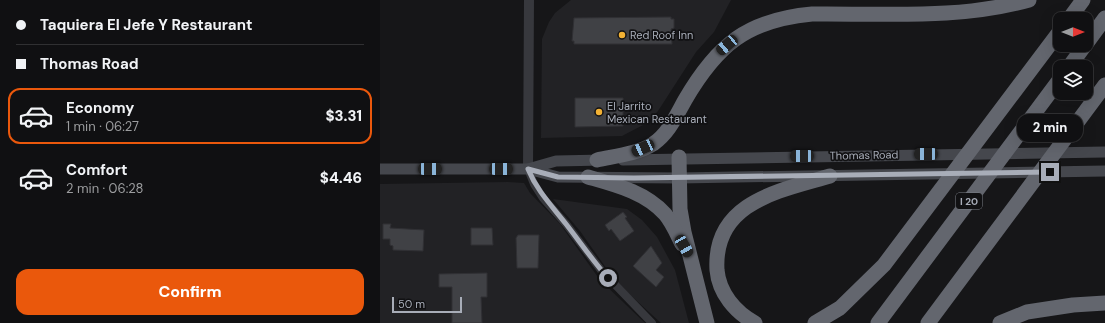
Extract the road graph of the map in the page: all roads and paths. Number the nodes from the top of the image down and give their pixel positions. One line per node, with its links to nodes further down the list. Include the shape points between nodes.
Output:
1 (530, 0): 14 (street)
2 (1029, 0): 12 (highway, via 983,10 944,13 812,14 772,20 751,29 720,50 674,122 662,136 652,144 633,152)
3 (1083, 0): 4 (highway)
4 (1074, 12)
5 (1105, 18): 6 (highway)
6 (1093, 34)
7 (1053, 40): 24 (highway, via 884,265 840,308)
8 (1105, 85): 26 (highway)
9 (1053, 88): 25 (highway, I 20)
10 (1105, 152): 11 (main road, Thomas Road)
11 (679, 157): 12 (main road, Thomas Road); 18 (highway)
12 (597, 160): 14 (main road, Thomas Road, via 556,161)
13 (380, 169): 14 (main road, Thomas Road)
14 (528, 169): 17 (main road, Thomas Road, via 558,177); 21 (street, via 543,198 601,270)
15 (1105, 171): 16 (main road, Thomas Road)
16 (830, 176): 18 (main road, Thomas Road); 23 (highway, via 770,194 736,214 728,225 720,242 717,259 718,277 730,303 742,316)
17 (588, 177): 18 (main road, Thomas Road); 19 (highway, via 629,189 648,200 666,215)
18 (679, 178): 19 (highway, via 680,208)
19 (690, 257): 22 (highway)
20 (1105, 304): 27 (highway, via 1073,305 1027,312)
21 (652, 323)
22 (707, 323)
23 (755, 323)
24 (815, 323)
25 (878, 323)
26 (928, 323)
27 (1000, 323)

